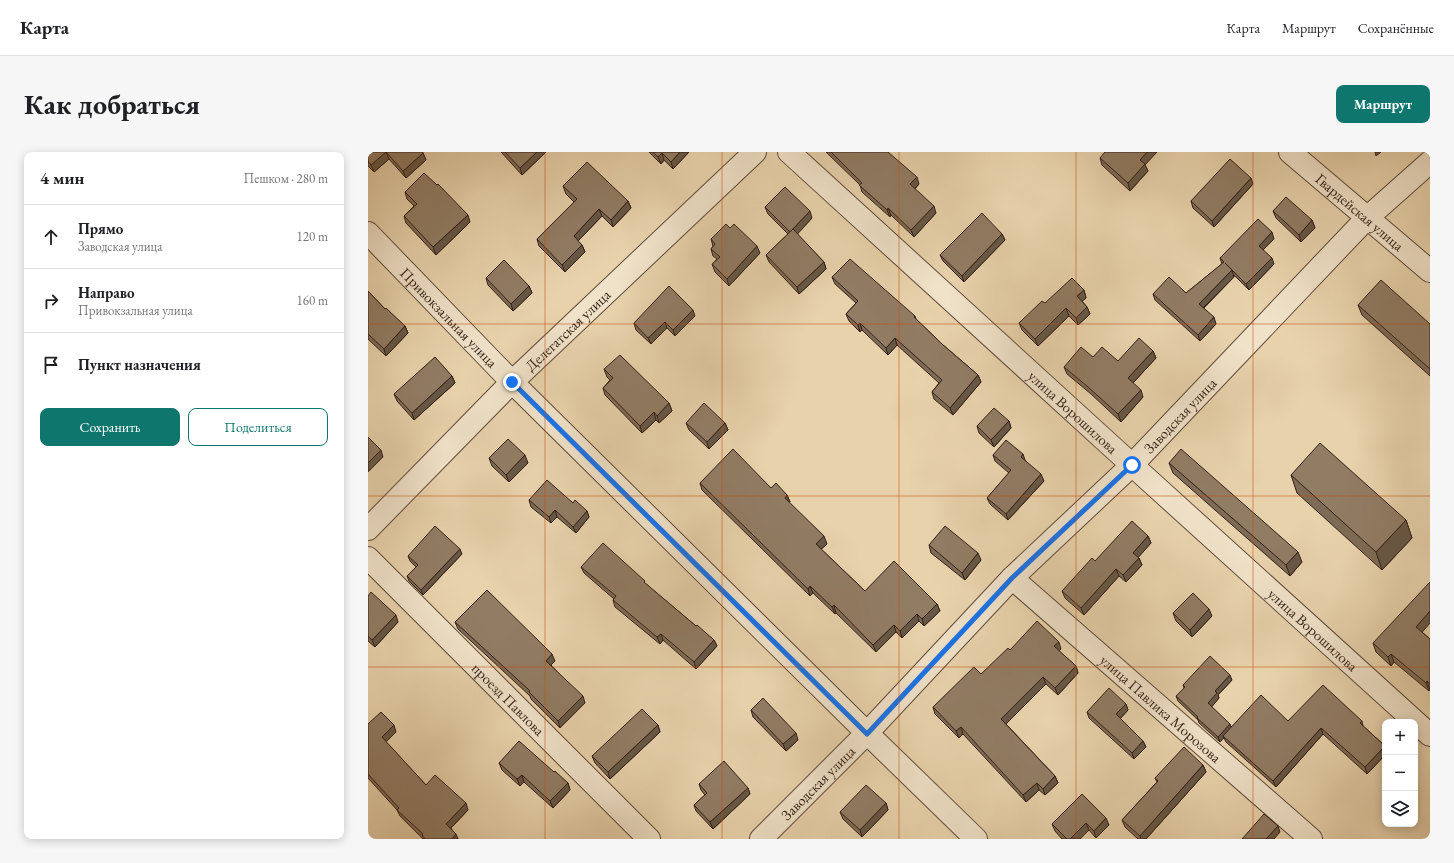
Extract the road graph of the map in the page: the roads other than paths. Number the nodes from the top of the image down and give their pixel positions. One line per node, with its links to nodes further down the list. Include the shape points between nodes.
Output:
1 (755, 152): 8 (street, Делегатская улица)
2 (789, 152): 9 (street, улица Ворошилова)
3 (1290, 152): 5 (street, Гвардейская улица)
4 (1430, 162): 5 (street, Заводская улица)
5 (1367, 218): 7 (street, Гвардейская улица); 9 (street, Заводская улица)
6 (368, 233): 8 (street, Привокзальная улица)
7 (1430, 271)
8 (512, 382): 10 (street, Делегатская улица); 13 (street, Привокзальная улица)
9 (1132, 465): 12 (street, Заводская улица); 14 (street, улица Ворошилова)
10 (368, 529)
11 (368, 558): 15 (street, проезд Павлова)
12 (1012, 578): 13 (street, Заводская улица); 18 (street, улица Павлика Морозова)
13 (867, 734): 16 (street, Заводская улица); 17 (street, Привокзальная улица)
14 (1430, 735)
15 (649, 839)
16 (762, 839)
17 (976, 839)
18 (1311, 839)

